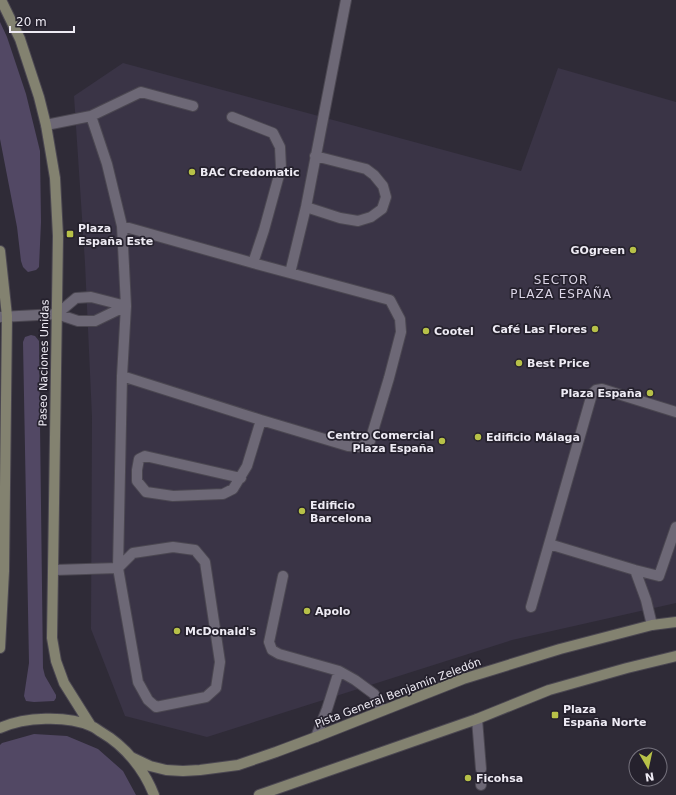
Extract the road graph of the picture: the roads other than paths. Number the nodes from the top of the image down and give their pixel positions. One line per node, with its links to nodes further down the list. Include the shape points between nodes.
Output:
1 (1, 0): 6 (main road, Paseo Naciones Unidas, via 22,46)
2 (346, 0): 7 (lane)
3 (193, 106): 4 (lane, via 141,92)
4 (91, 116): 6 (lane); 9 (lane, via 107,164)
5 (232, 117): 11 (lane, via 273,134 280,147 281,168)
6 (46, 125): 14 (main road, Paseo Naciones Unidas, via 55,178 58,236)
7 (315, 156): 8 (lane); 8 (lane, via 366,169 382,186 386,197 382,209 371,217 358,221)
8 (306, 207): 12 (lane)
9 (122, 226): 11 (lane); 13 (lane)
10 (0, 251): 15 (main road)
11 (253, 263): 12 (lane)
12 (290, 273): 18 (lane, via 390,300 400,319 401,332 370,441 361,447 348,446)
13 (126, 306): 14 (lane, via 95,321 78,321); 14 (lane, via 91,297 76,298); 16 (lane)
14 (57, 314): 15 (lane); 23 (main road, Paseo Naciones Unidas)
15 (4, 317): 25 (main road)
16 (122, 376): 18 (lane); 22 (lane)
17 (676, 412): 21 (lane, via 602,389 592,394)
18 (261, 420): 19 (lane, via 248,466)
19 (241, 478): 19 (lane, via 233,489 223,494 173,496 146,492 138,481 137,470 139,459 145,456)
20 (676, 527): 24 (lane, via 659,576)
21 (550, 544): 24 (lane); 27 (lane)
22 (118, 568): 22 (lane, via 138,682 148,700 156,707 206,697 216,688 220,662 205,562 195,550 173,548 133,553); 23 (lane)
23 (54, 570): 35 (main road, Paseo Naciones Unidas, via 52,638 56,661 64,683)
24 (635, 570): 29 (lane)
25 (2, 571): 30 (main road)
26 (283, 576): 32 (lane, via 269,642 272,650)
27 (531, 607)
28 (676, 622): 29 (main road, Pista General Benjamín Zeledón)
29 (652, 626): 33 (main road, Pista General Benjamín Zeledón, via 560,649 463,679)
30 (0, 648)
31 (676, 656): 34 (main road, via 548,690)
32 (339, 671): 33 (lane, via 374,694); 37 (lane)
33 (382, 710): 37 (main road, Pista General Benjamín Zeledón)
34 (476, 719): 39 (lane); 41 (main road)
35 (91, 726): 36 (main road, via 70,720 43,719 25,720); 38 (main road, via 108,736)
36 (0, 728)
37 (316, 737): 38 (main road, Pista General Benjamín Zeledón, via 238,765 200,770 166,770)
38 (131, 757): 40 (main road)
39 (481, 769)
40 (154, 795)
41 (261, 795)

